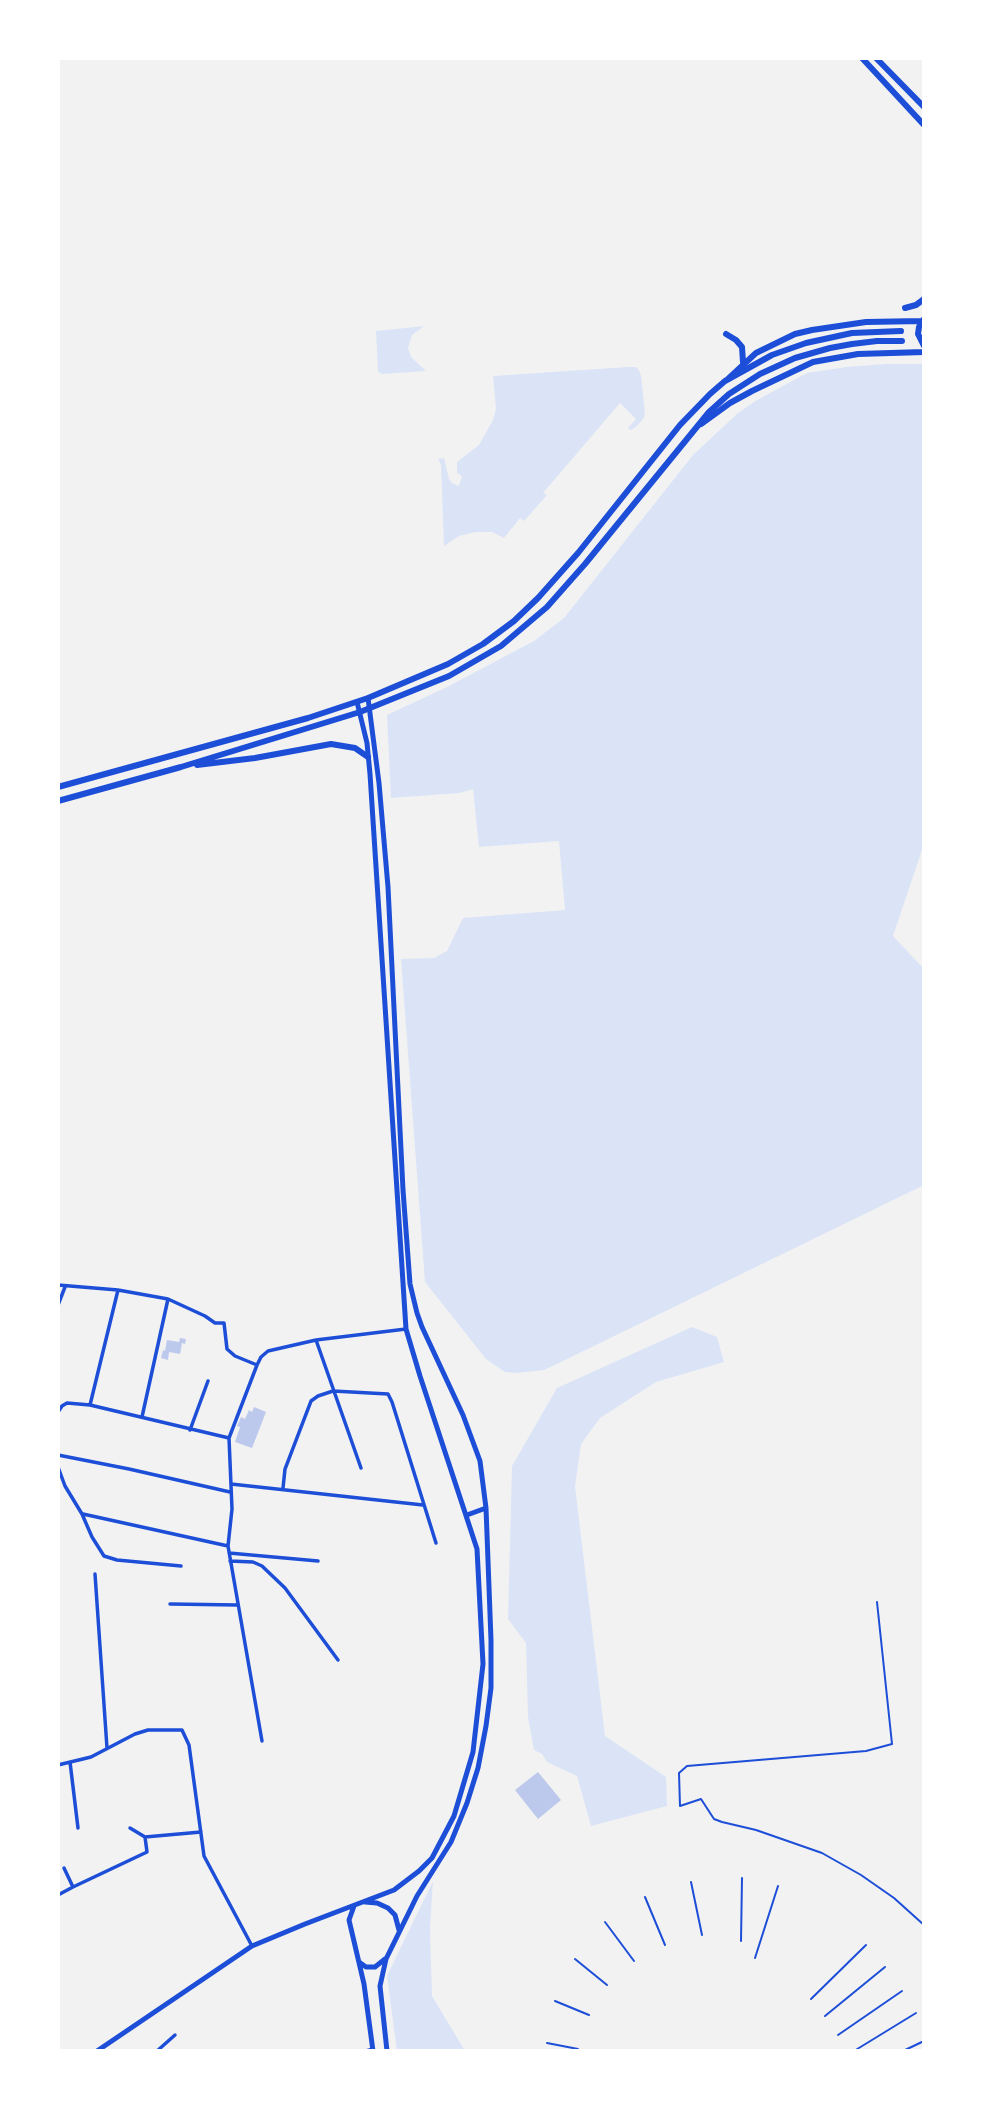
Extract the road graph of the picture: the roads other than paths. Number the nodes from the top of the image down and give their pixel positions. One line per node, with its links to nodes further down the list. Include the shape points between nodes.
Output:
1 (862, 58): 4 (main road)
2 (876, 58): 3 (main road)
3 (924, 107)
4 (924, 125)
5 (924, 299): 6 (main road)
6 (905, 308)
7 (923, 320): 11 (main road, via 918,334); 13 (main road, via 812,330 771,344)
8 (901, 331): 14 (main road, via 852,333 806,343 772,355)
9 (726, 334): 13 (main road, via 742,347)
10 (902, 341): 15 (main road, via 830,348 776,366 717,403)
11 (924, 346)
12 (924, 352): 15 (main road, via 858,354 813,362 730,403)
13 (743, 362): 14 (main road)
14 (725, 381): 16 (main road, via 680,425 526,610 448,664)
15 (694, 430): 18 (main road, via 585,564 527,625 449,676)
16 (369, 698): 17 (main road); 18 (main road)
17 (357, 702): 19 (main road); 22 (main road)
18 (370, 708): 19 (main road); 29 (main road, via 388,887 410,1283)
19 (359, 712): 20 (main road); 21 (main road)
20 (368, 757): 21 (main road, via 355,748 331,744); 30 (main road)
21 (181, 766): 23 (main road)
22 (58, 787)
23 (58, 801)
24 (58, 1285): 25 (street)
25 (65, 1287): 26 (street); 28 (street)
26 (118, 1290): 27 (street); 35 (street)
27 (167, 1299): 32 (street, via 224,1323 227,1349); 37 (street)
28 (58, 1305)
29 (422, 1327): 30 (main road); 47 (main road, via 470,1430 480,1461)
30 (406, 1329): 31 (street); 49 (main road)
31 (316, 1340): 32 (street, via 273,1349); 34 (street)
32 (257, 1366): 39 (street)
33 (208, 1381): 38 (street)
34 (332, 1391): 42 (street); 44 (street, via 311,1401 285,1469); 46 (street, via 387,1394)
35 (90, 1405): 36 (street, via 67,1403); 37 (street)
36 (58, 1412)
37 (141, 1418): 38 (street)
38 (190, 1430): 39 (street)
39 (229, 1438): 43 (street)
40 (58, 1455): 45 (street)
41 (58, 1466): 48 (street)
42 (360, 1468)
43 (232, 1483): 44 (street); 45 (street)
44 (283, 1488): 46 (street)
45 (231, 1492): 51 (street)
46 (423, 1505): 50 (street)
47 (486, 1508): 49 (main road); 66 (main road, via 491,1688 478,1768)
48 (82, 1514): 51 (street); 55 (street, via 104,1556)
49 (467, 1515): 65 (main road, via 477,1549 483,1664 473,1752)
50 (436, 1543)
51 (228, 1546): 52 (street)
52 (229, 1553): 53 (street); 54 (street)
53 (230, 1561): 59 (street); 60 (street, via 262,1566 285,1588)
54 (318, 1561)
55 (181, 1566)
56 (95, 1574): 62 (street)
57 (877, 1602): 79 (lane, via 892,1744 866,1751 687,1766 679,1773 680,1806 701,1799 714,1819 822,1853 894,1898)
58 (170, 1604): 59 (street)
59 (237, 1605): 61 (street)
60 (338, 1660)
61 (262, 1741)
62 (107, 1748): 63 (street); 69 (street, via 148,1730 182,1730 189,1745)
63 (70, 1762): 64 (street); 67 (street)
64 (58, 1765)
65 (454, 1816): 66 (main road); 75 (main road, via 432,1858 419,1871 394,1890)
66 (462, 1819): 80 (main road)
67 (78, 1828)
68 (130, 1828): 70 (street)
69 (201, 1832): 70 (street); 81 (street, via 208,1868)
70 (145, 1837): 73 (street, via 146,1852)
71 (64, 1868): 73 (street)
72 (779, 1886): 83 (lane)
73 (73, 1887): 74 (street)
74 (58, 1895)
75 (365, 1902): 76 (main road); 80 (main road, via 388,1908)
76 (354, 1906): 77 (main road); 78 (main road)
77 (336, 1912): 78 (main road); 81 (main road)
78 (349, 1920): 84 (main road)
79 (924, 1926)
80 (399, 1930): 82 (main road)
81 (252, 1947): 87 (main road)
82 (389, 1954): 84 (main road, via 375,1967); 89 (main road, via 380,1986)
83 (755, 1958)
84 (359, 1962): 86 (main road)
85 (176, 2035): 88 (street)
86 (371, 2050)
87 (97, 2051)
88 (158, 2051)
89 (387, 2051)

